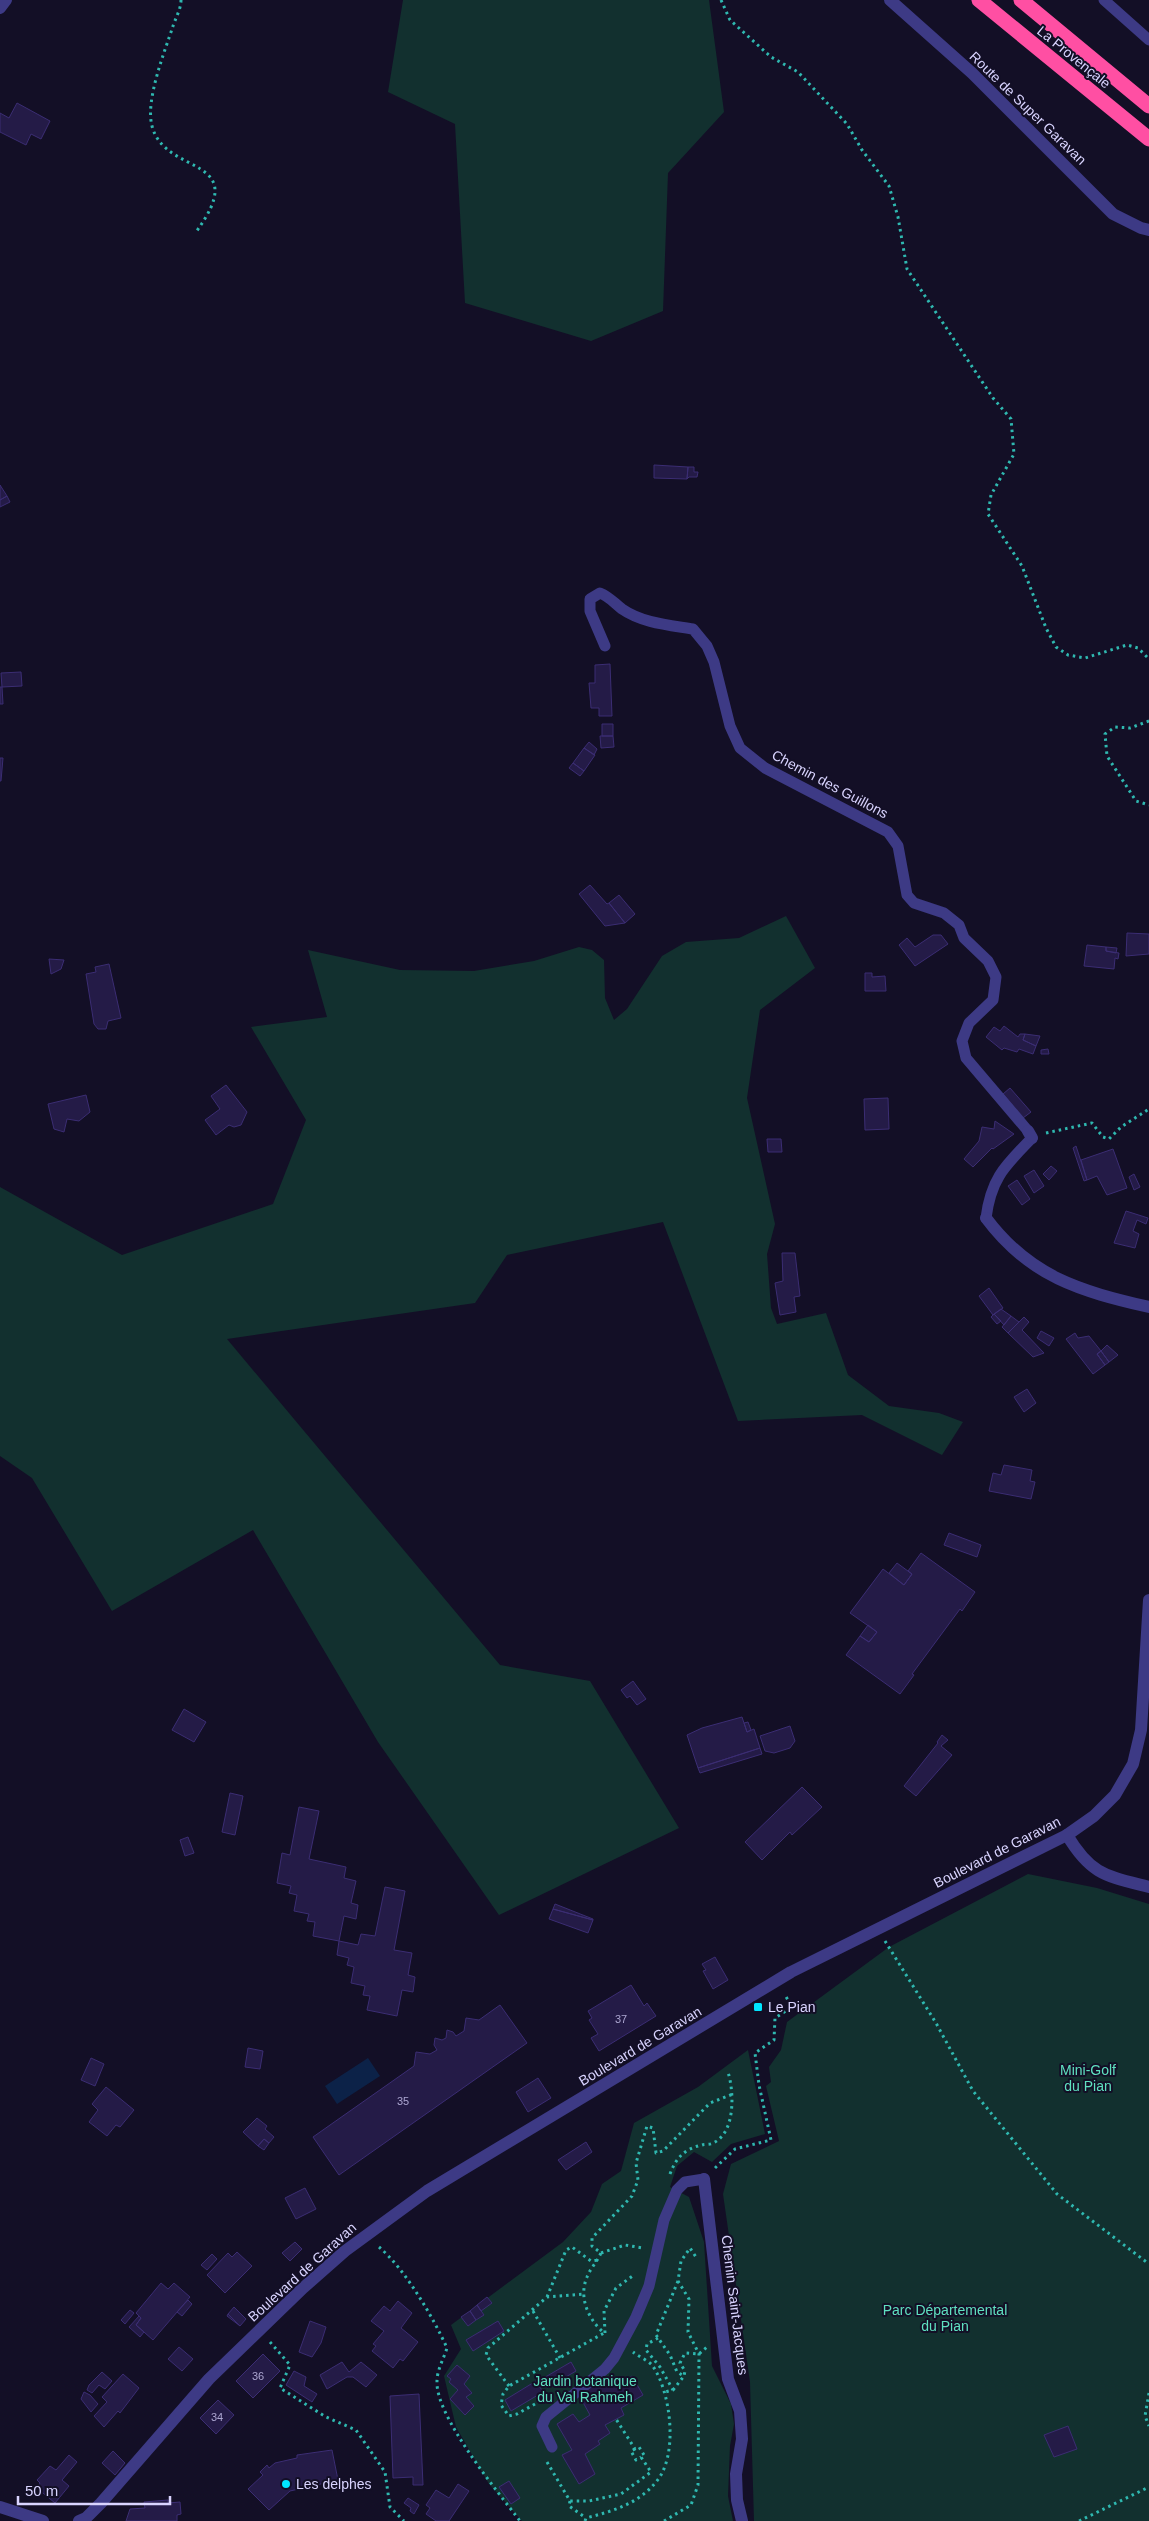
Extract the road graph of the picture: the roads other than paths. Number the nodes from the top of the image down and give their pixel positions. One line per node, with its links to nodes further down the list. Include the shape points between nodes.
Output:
1 (6, 0): 6 (street)
2 (890, 0): 10 (street, Route de Super Garavan, via 972,73 1114,214)
3 (979, 0): 9 (highway, La Provençale)
4 (1021, 0): 8 (highway, La Provençale)
5 (1104, 0): 7 (lane)
6 (0, 8)
7 (1149, 40)
8 (1149, 106)
9 (1149, 139)
10 (1149, 230)
11 (605, 646): 12 (lane, Chemin des Guillons, via 590,611 590,599 600,593 642,620 693,629 707,646 714,662 730,726 740,748 765,768 888,832 898,846 907,895 914,903 944,913 959,925 964,938 988,961 996,977 993,1000 969,1022 962,1041 966,1058 1030,1134 1003,1168 989,1196)
12 (986, 1218): 13 (street, Chemin des Guillons, via 1003,1241 1036,1267 1076,1288)
13 (1149, 1307)
14 (1149, 1600): 15 (street, Boulevard de Garavan, via 1141,1730 1133,1764 1115,1795 1094,1816)
15 (1067, 1835): 16 (street, via 1092,1869 1112,1878); 21 (street, Boulevard de Garavan, via 777,1980 427,2191 365,2236 259,2330 209,2379 101,2503 86,2518)
16 (1149, 1887)
17 (704, 2180): 18 (lane, via 685,2182 677,2190 664,2220 649,2286 614,2358 606,2369 546,2417 542,2426); 22 (street, Chemin Saint-Jacques, via 728,2379 740,2411 742,2439 736,2474)
18 (552, 2447)
19 (0, 2507): 20 (street)
20 (44, 2521)
21 (78, 2521)
22 (742, 2521)

